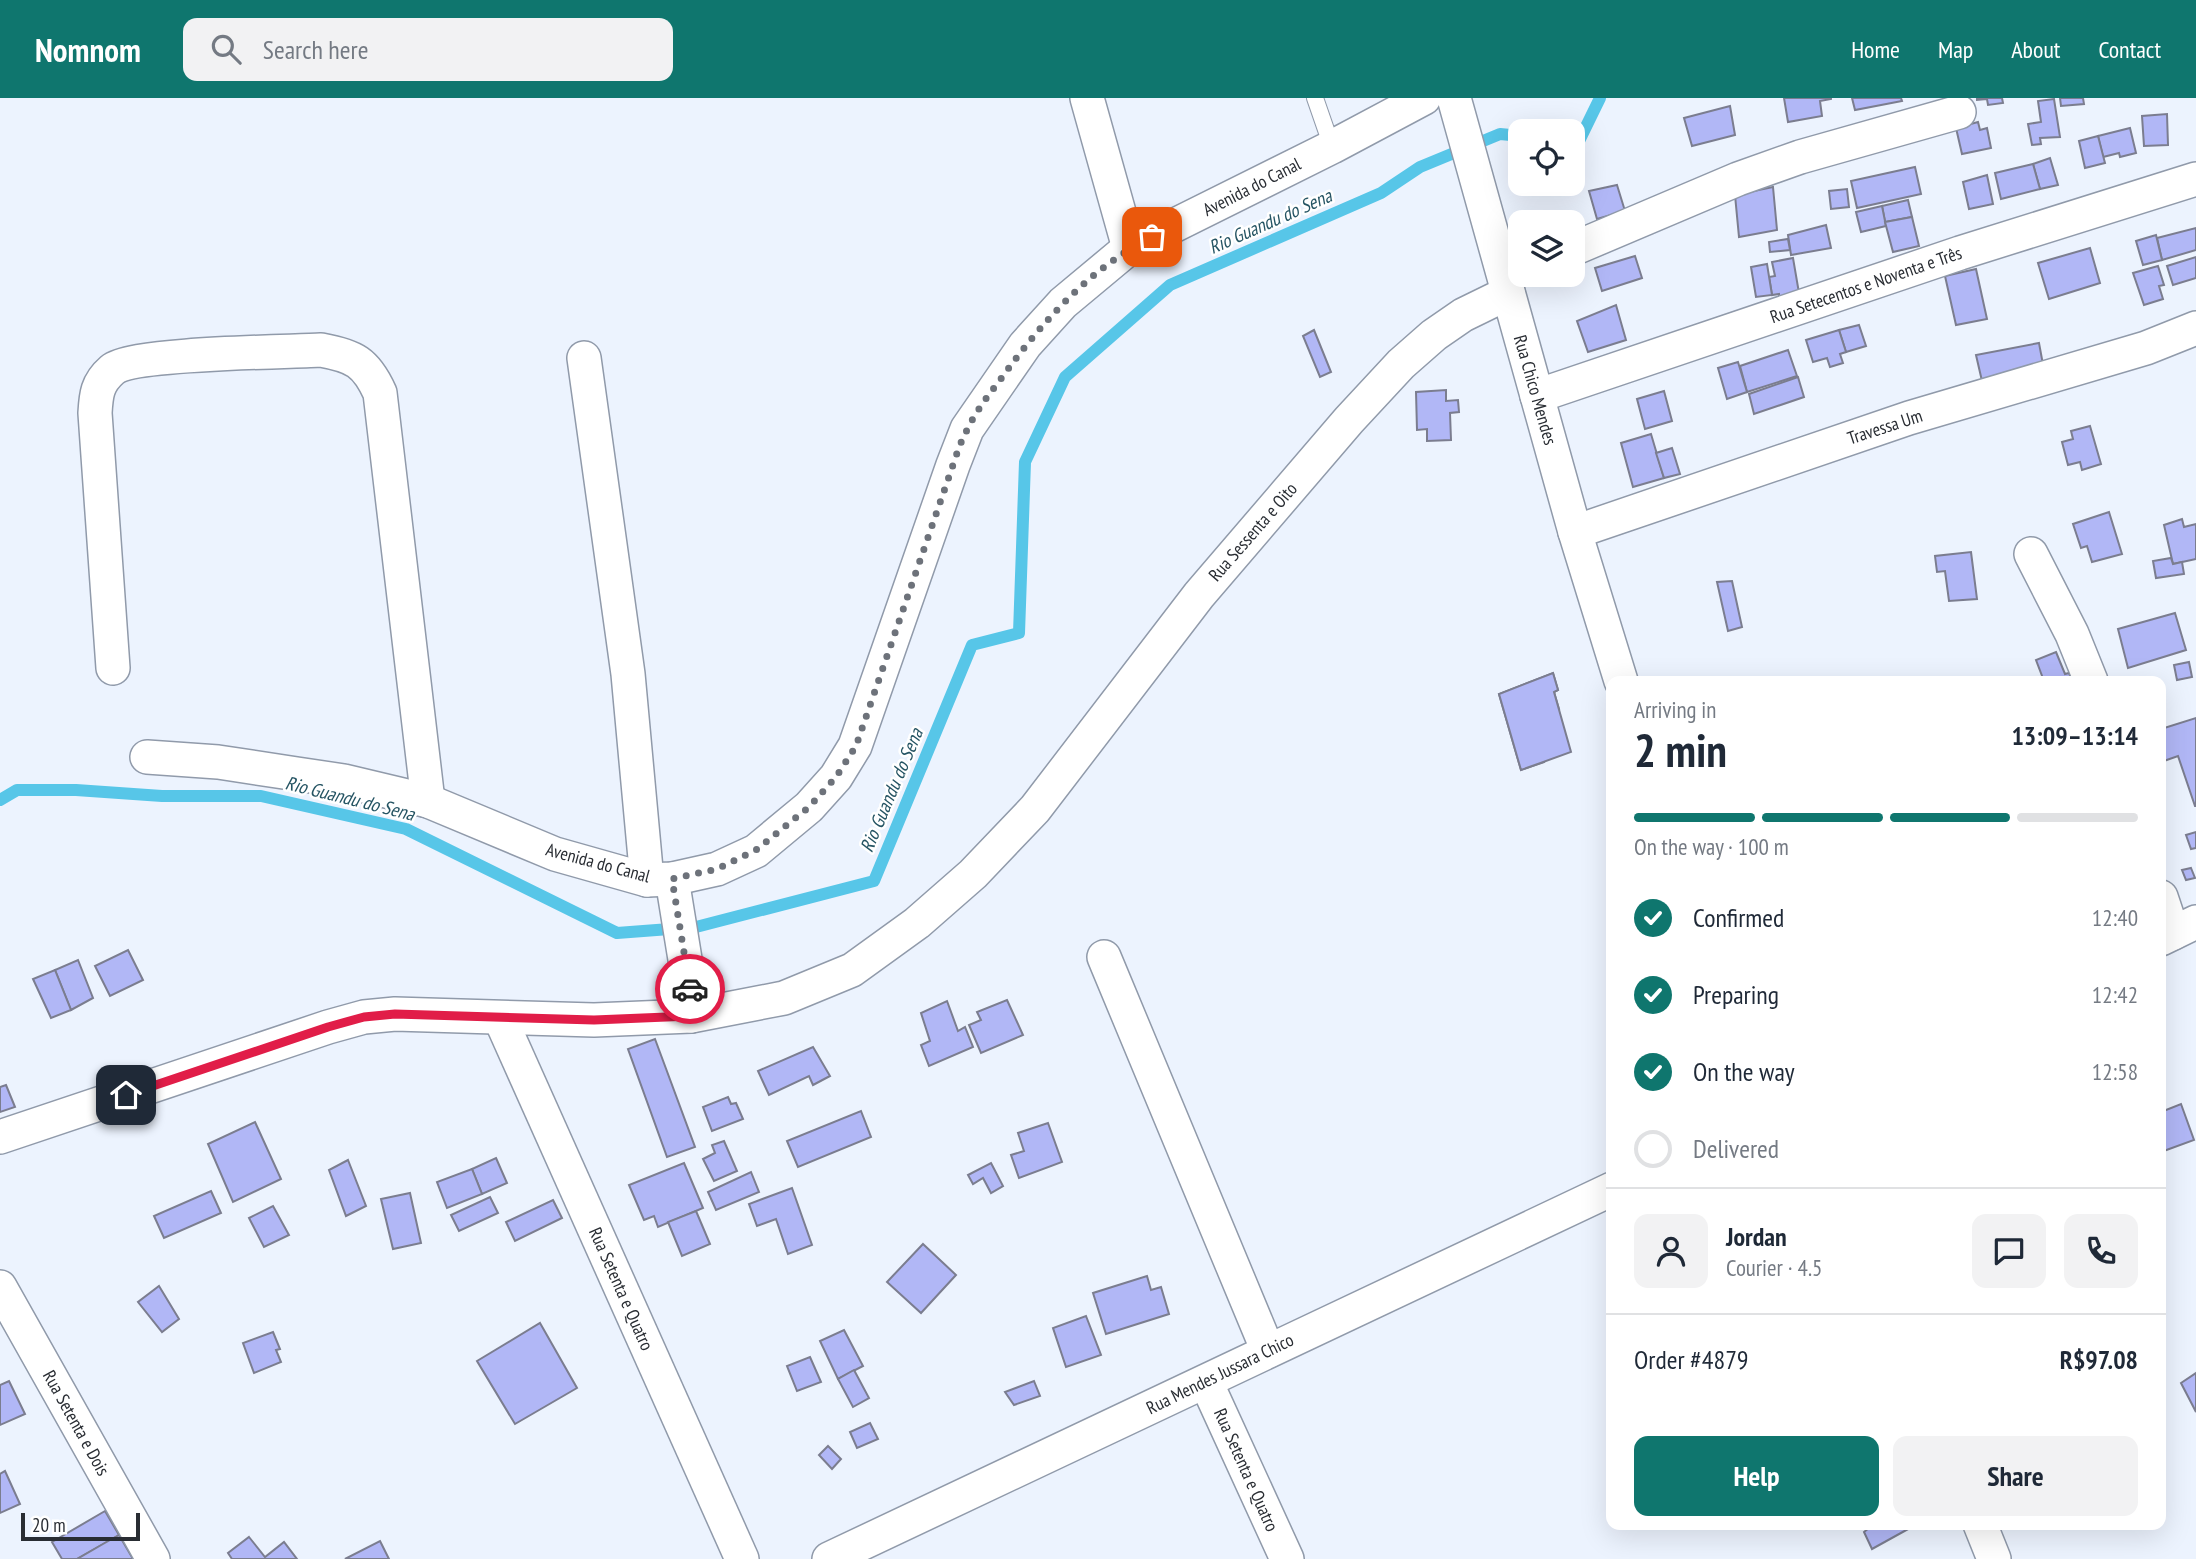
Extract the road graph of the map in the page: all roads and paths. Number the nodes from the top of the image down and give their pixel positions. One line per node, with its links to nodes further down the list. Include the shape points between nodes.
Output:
1 (1087, 98): 9 (street)
2 (1315, 98): 6 (lane)
3 (1424, 98): 6 (street, Avenida do Canal)
4 (1455, 105): 10 (street, Rua Chico Mendes)
5 (1959, 112): 8 (street, via 1800,157)
6 (1332, 147): 9 (street, Avenida do Canal)
7 (2196, 179): 15 (street, Rua Setecentos e Noventa e Três, via 1959,253)
8 (1585, 244)
9 (1129, 248): 23 (street, Avenida do Canal, via 1063,303 1025,345 967,429 856,746 836,777 809,807 756,850)
10 (1508, 274)
11 (1508, 284): 27 (street, Rua Sessenta e Oito, via 1434,335 1392,373 1199,595 1035,809 973,874 917,923 852,970 784,998)
12 (1512, 287): 15 (street, Rua Chico Mendes)
13 (2196, 328): 16 (street, Travessa Um, via 2146,348 1909,418)
14 (584, 358): 23 (street, via 628,674)
15 (1537, 396): 16 (street, Rua Chico Mendes)
16 (1575, 532): 19 (street, Rua Chico Mendes)
17 (2031, 554): 20 (street)
18 (113, 668): 22 (street, via 97,388 114,368 157,358 321,350 347,355 371,372 380,393)
19 (1619, 676)
20 (2089, 676)
21 (147, 757): 22 (street, Avenida do Canal, via 309,775)
22 (428, 801): 23 (street, Avenida do Canal, via 555,854)
23 (665, 887): 27 (street)
24 (2166, 908): 25 (street)
25 (2177, 931)
26 (1104, 957): 32 (street)
27 (690, 1003): 28 (street, Rua Sessenta e Oito, via 594,1020)
28 (500, 1018): 29 (street, via 364,1017); 36 (street, Rua Setenta e Quatro)
29 (0, 1138)
30 (1606, 1192): 32 (street, Rua Mendes Jussara Chico)
31 (0, 1287): 35 (street, Rua Setenta e Dois)
32 (1268, 1351): 33 (street, Rua Mendes Jussara Chico)
33 (1206, 1382): 37 (street, Rua Mendes Jussara Chico); 38 (street, Rua Setenta e Quatro)
34 (1982, 1530): 39 (street)
35 (153, 1559)
36 (742, 1559)
37 (829, 1559)
38 (1287, 1559)
39 (1994, 1559)

